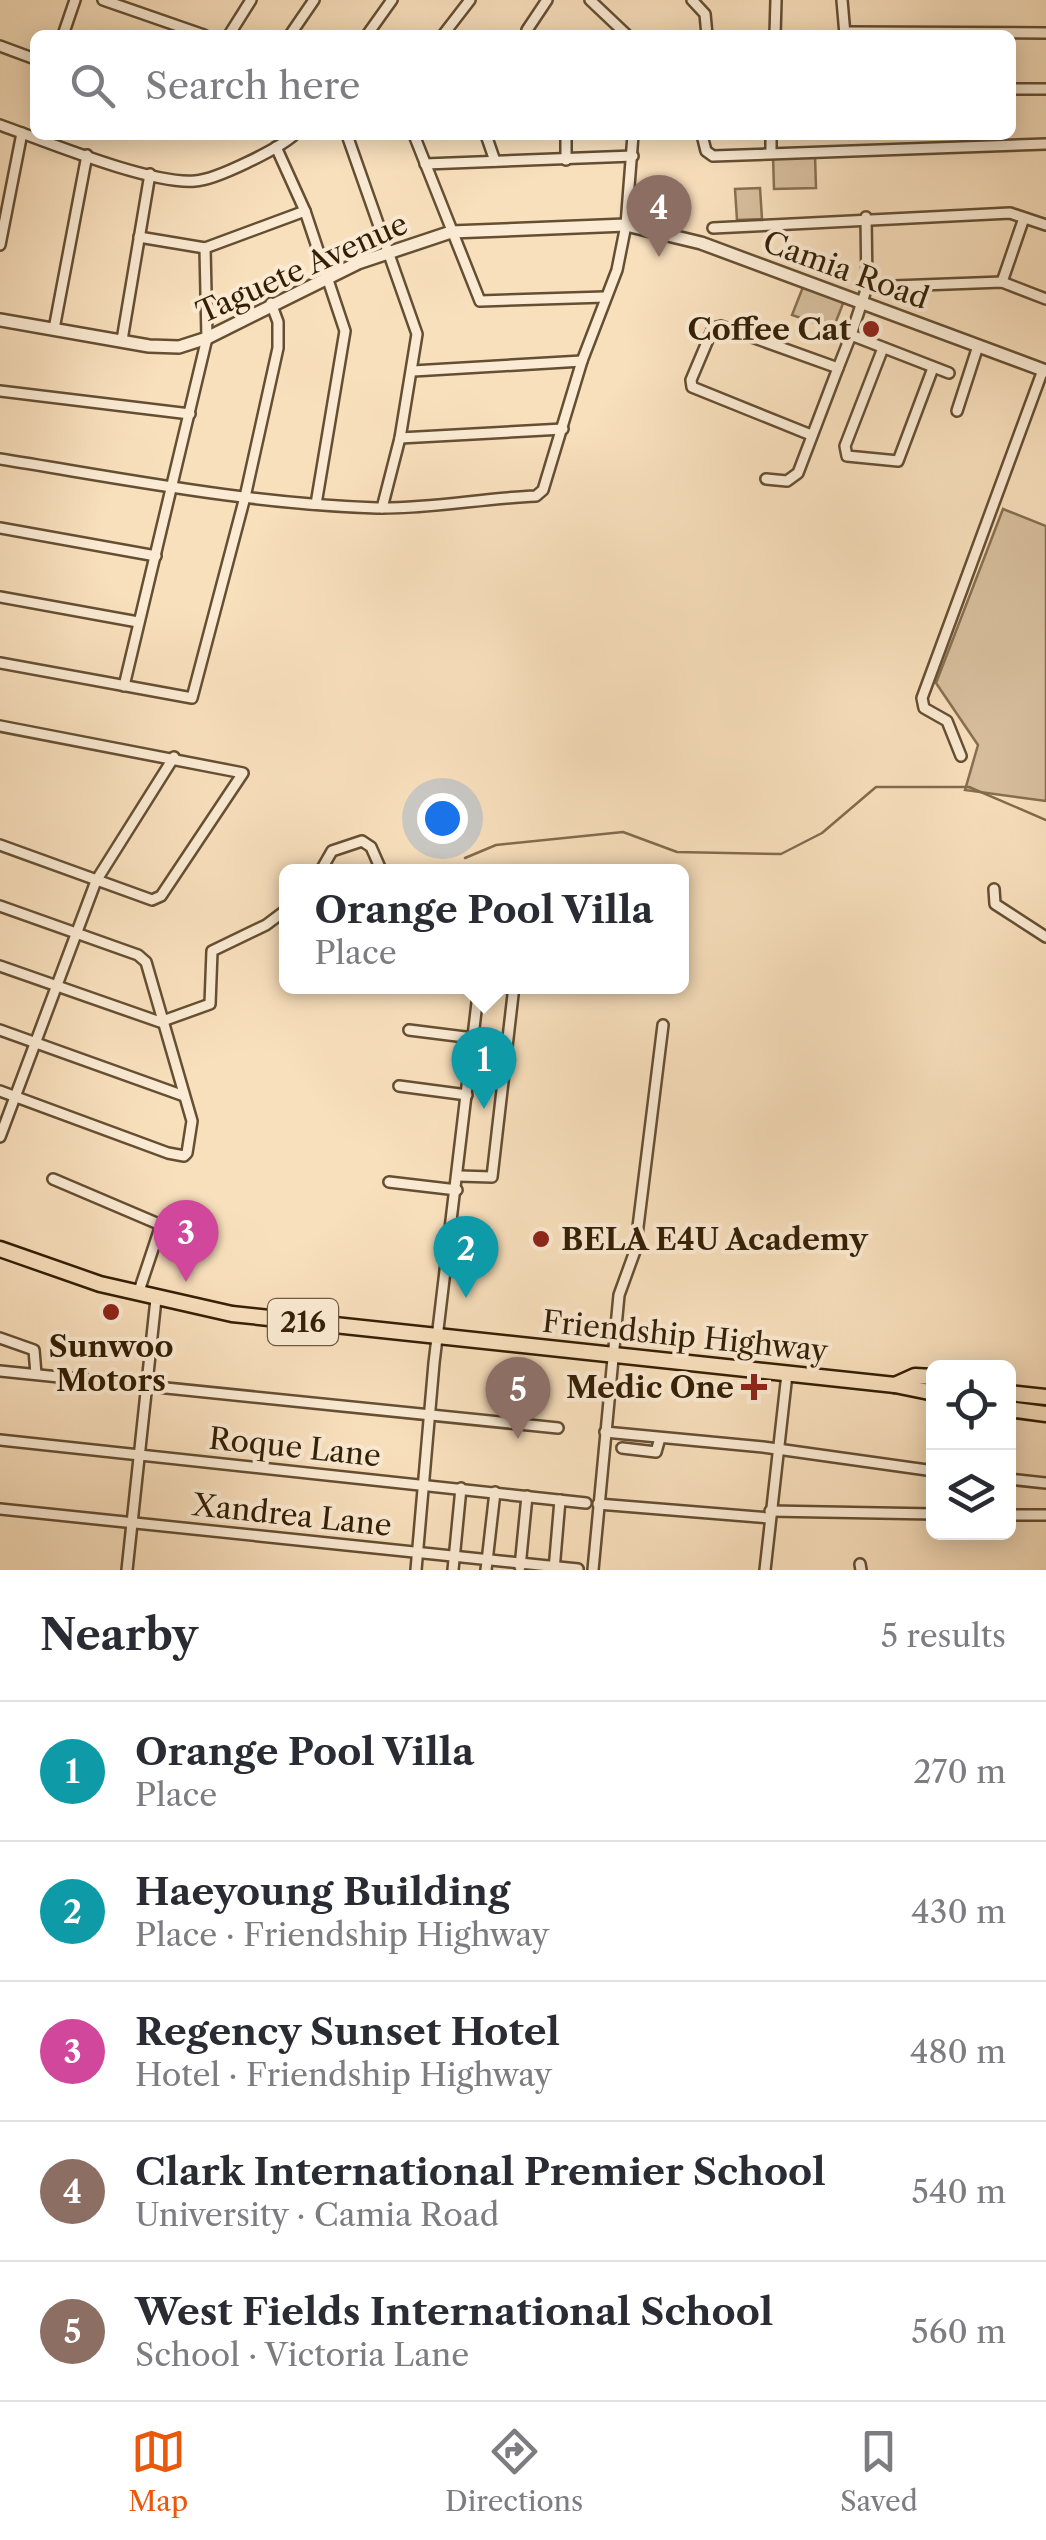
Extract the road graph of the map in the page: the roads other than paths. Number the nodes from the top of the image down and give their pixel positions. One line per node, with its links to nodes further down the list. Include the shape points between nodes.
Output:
1 (75, 0): 13 (street)
2 (103, 0): 14 (street)
3 (251, 0): 15 (street)
4 (314, 0): 16 (street)
5 (392, 0): 12 (street)
6 (470, 0): 19 (street)
7 (547, 0): 20 (street)
8 (590, 0): 21 (street)
9 (692, 0): 22 (street, via 705,14)
10 (776, 0): 23 (street)
11 (842, 0): 24 (street)
12 (377, 22): 17 (street); 18 (street)
13 (64, 30)
14 (190, 30)
15 (232, 30)
16 (293, 30)
17 (371, 30)
18 (379, 30)
19 (449, 30)
20 (529, 30)
21 (622, 30)
22 (706, 30)
23 (775, 30)
24 (845, 30)
25 (1016, 33): 26 (street)
26 (1046, 33)
27 (0, 46): 28 (street)
28 (30, 56)
29 (1016, 89): 30 (street)
30 (1046, 89)
31 (0, 125): 32 (street)
32 (22, 133): 33 (street); 54 (street)
33 (30, 136)
34 (42, 140): 48 (street)
35 (286, 140): 45 (street)
36 (348, 140): 65 (street)
37 (416, 140): 52 (street)
38 (488, 140): 51 (street)
39 (566, 140): 50 (street)
40 (633, 140): 49 (street)
41 (704, 140): 47 (street, via 713,156)
42 (771, 140): 47 (street)
43 (842, 140): 46 (street)
44 (1046, 144): 46 (street)
45 (276, 147): 53 (street, via 200,180); 55 (street)
46 (842, 150): 47 (street)
47 (770, 152)
48 (86, 155): 53 (street); 74 (street)
49 (633, 156): 50 (street); 58 (street)
50 (566, 160): 51 (street)
51 (495, 161): 52 (street)
52 (425, 164): 61 (street)
53 (150, 174): 62 (street)
54 (6, 184): 63 (street)
55 (306, 211): 64 (street); 66 (street)
56 (866, 217): 57 (street); 60 (street); 68 (street)
57 (1024, 218): 59 (street); 67 (street)
58 (626, 225): 61 (street, Taguete Avenue); 69 (street); 72 (street, Camia Road, via 701,242)
59 (1046, 225)
60 (713, 228)
61 (450, 232): 65 (street, Taguete Avenue); 69 (street, via 480,302)
62 (139, 238): 64 (street); 77 (street)
63 (0, 244)
64 (205, 248): 76 (street)
65 (386, 252): 66 (street, Taguete Avenue); 84 (street, via 414,322)
66 (325, 278): 71 (street, Taguete Avenue); 96 (street, via 346,343)
67 (1002, 282): 68 (street); 70 (street)
68 (867, 287): 72 (street)
69 (605, 297): 80 (street)
70 (1046, 299)
71 (271, 303): 76 (street, Taguete Avenue); 95 (street, via 280,336)
72 (864, 303): 75 (street); 78 (street, Camia Road)
73 (0, 320): 74 (street, Taguete Avenue)
74 (54, 329): 77 (street, Taguete Avenue)
75 (851, 335): 79 (street); 81 (street)
76 (207, 338): 77 (street, Taguete Avenue, via 161,347); 88 (street)
77 (122, 340)
78 (978, 346): 83 (street, Camia Road); 87 (street)
79 (884, 348): 82 (street); 82 (street, via 845,446 847,456 898,461)
80 (582, 361): 84 (street); 89 (street)
81 (838, 368): 90 (street); 90 (street, via 718,325 710,331 691,380 696,390)
82 (933, 368): 85 (street)
83 (1044, 370): 105 (street, via 922,698 924,708 952,728)
84 (413, 371): 91 (street)
85 (948, 373)
86 (0, 390): 88 (street)
87 (956, 411)
88 (190, 414): 94 (street)
89 (563, 429): 91 (street); 97 (street, via 536,496)
90 (812, 435): 93 (street, via 795,477)
91 (400, 438): 97 (street)
92 (0, 459): 94 (street)
93 (766, 479)
94 (175, 488): 95 (street); 99 (street)
95 (245, 498): 96 (street); 103 (street, via 192,698)
96 (316, 504): 97 (street)
97 (382, 508)
98 (0, 528): 99 (street)
99 (156, 556): 101 (street)
100 (0, 596): 101 (street)
101 (138, 622): 103 (street)
102 (0, 664): 103 (street)
103 (124, 686)
104 (0, 726): 106 (street)
105 (961, 756)
106 (174, 757): 110 (street); 110 (street, via 243,772 161,896 152,900)
107 (0, 845): 110 (street)
108 (325, 864): 109 (street, via 332,852 362,841)
109 (378, 864)
110 (96, 881): 114 (street)
111 (994, 889): 115 (street, via 995,904)
112 (0, 906): 114 (street)
113 (279, 916): 120 (street, via 212,951 210,1004)
114 (77, 934): 117 (street); 120 (street, via 146,962)
115 (1046, 937)
116 (0, 966): 117 (street)
117 (56, 987): 120 (street); 125 (street)
118 (478, 994): 124 (street)
119 (513, 994): 132 (street, via 492,1177)
120 (160, 1022): 129 (street)
121 (663, 1026): 141 (street, via 635,1252 620,1289)
122 (0, 1030): 125 (street)
123 (409, 1030): 124 (street)
124 (473, 1038): 128 (street)
125 (36, 1044): 129 (street); 130 (street)
126 (399, 1086): 128 (street)
127 (0, 1091): 130 (street)
128 (467, 1095): 132 (street)
129 (184, 1096): 130 (street, via 192,1122 184,1156)
130 (16, 1097): 131 (street)
131 (0, 1137)
132 (458, 1176): 135 (street)
133 (53, 1180): 137 (street, via 161,1225)
134 (389, 1182): 135 (street)
135 (457, 1190): 139 (street)
136 (0, 1249): 137 (main road, Friendship Highway / 216)
137 (138, 1294): 138 (main road, Friendship Highway / 216)
138 (156, 1300): 139 (main road, Friendship Highway / 216); 146 (street)
139 (438, 1336): 141 (main road, Friendship Highway / 216); 155 (street)
140 (0, 1338): 143 (street, via 34,1350)
141 (613, 1356): 144 (main road, Friendship Highway / 216); 157 (street)
142 (0, 1370): 143 (street)
143 (36, 1374): 146 (street)
144 (787, 1374): 145 (main road, Friendship Highway / 216); 163 (street)
145 (895, 1385): 147 (main road, Friendship Highway / 216, via 908,1378); 150 (main road, Friendship Highway / 216, via 913,1396)
146 (146, 1386): 155 (street); 164 (street)
147 (926, 1386)
148 (1016, 1386): 149 (main road)
149 (1046, 1389)
150 (926, 1391)
151 (1016, 1393): 152 (main road)
152 (1046, 1397)
153 (1016, 1406): 154 (main road)
154 (1046, 1410)
155 (431, 1414): 156 (street); 168 (street)
156 (558, 1428)
157 (605, 1432): 158 (street); 161 (street)
158 (624, 1435): 159 (street); 162 (street)
159 (660, 1438): 162 (street, via 656,1452); 163 (street)
160 (0, 1440): 164 (street, Roque Lane)
161 (604, 1448): 162 (street); 174 (street)
162 (622, 1448)
163 (778, 1449): 165 (street); 176 (street)
164 (139, 1455): 168 (street, Roque Lane); 180 (street)
165 (926, 1470)
166 (1016, 1480): 167 (street)
167 (1046, 1483)
168 (424, 1484): 169 (street, Roque Lane); 181 (street)
169 (461, 1488): 170 (street, Roque Lane); 182 (street)
170 (495, 1492): 171 (street, Roque Lane); 183 (street)
171 (528, 1496): 172 (street, Roque Lane); 184 (street)
172 (560, 1500): 173 (street, Roque Lane); 185 (street)
173 (586, 1503)
174 (598, 1504): 176 (street); 190 (street)
175 (0, 1508): 180 (street, Xandrea Lane)
176 (769, 1514): 177 (street); 192 (street)
177 (926, 1514)
178 (1016, 1515): 179 (street)
179 (1046, 1515)
180 (132, 1522): 181 (street, Xandrea Lane); 187 (street)
181 (417, 1554): 182 (street, Xandrea Lane); 188 (street)
182 (454, 1558): 183 (street, Xandrea Lane); 189 (street)
183 (487, 1566): 184 (street, Xandrea Lane)
184 (520, 1567): 185 (street, Xandrea Lane)
185 (554, 1569): 186 (street, Xandrea Lane)
186 (578, 1569)
187 (127, 1570)
188 (416, 1570)
189 (453, 1570)
190 (593, 1570): 191 (street)
191 (604, 1570)
192 (765, 1570)

